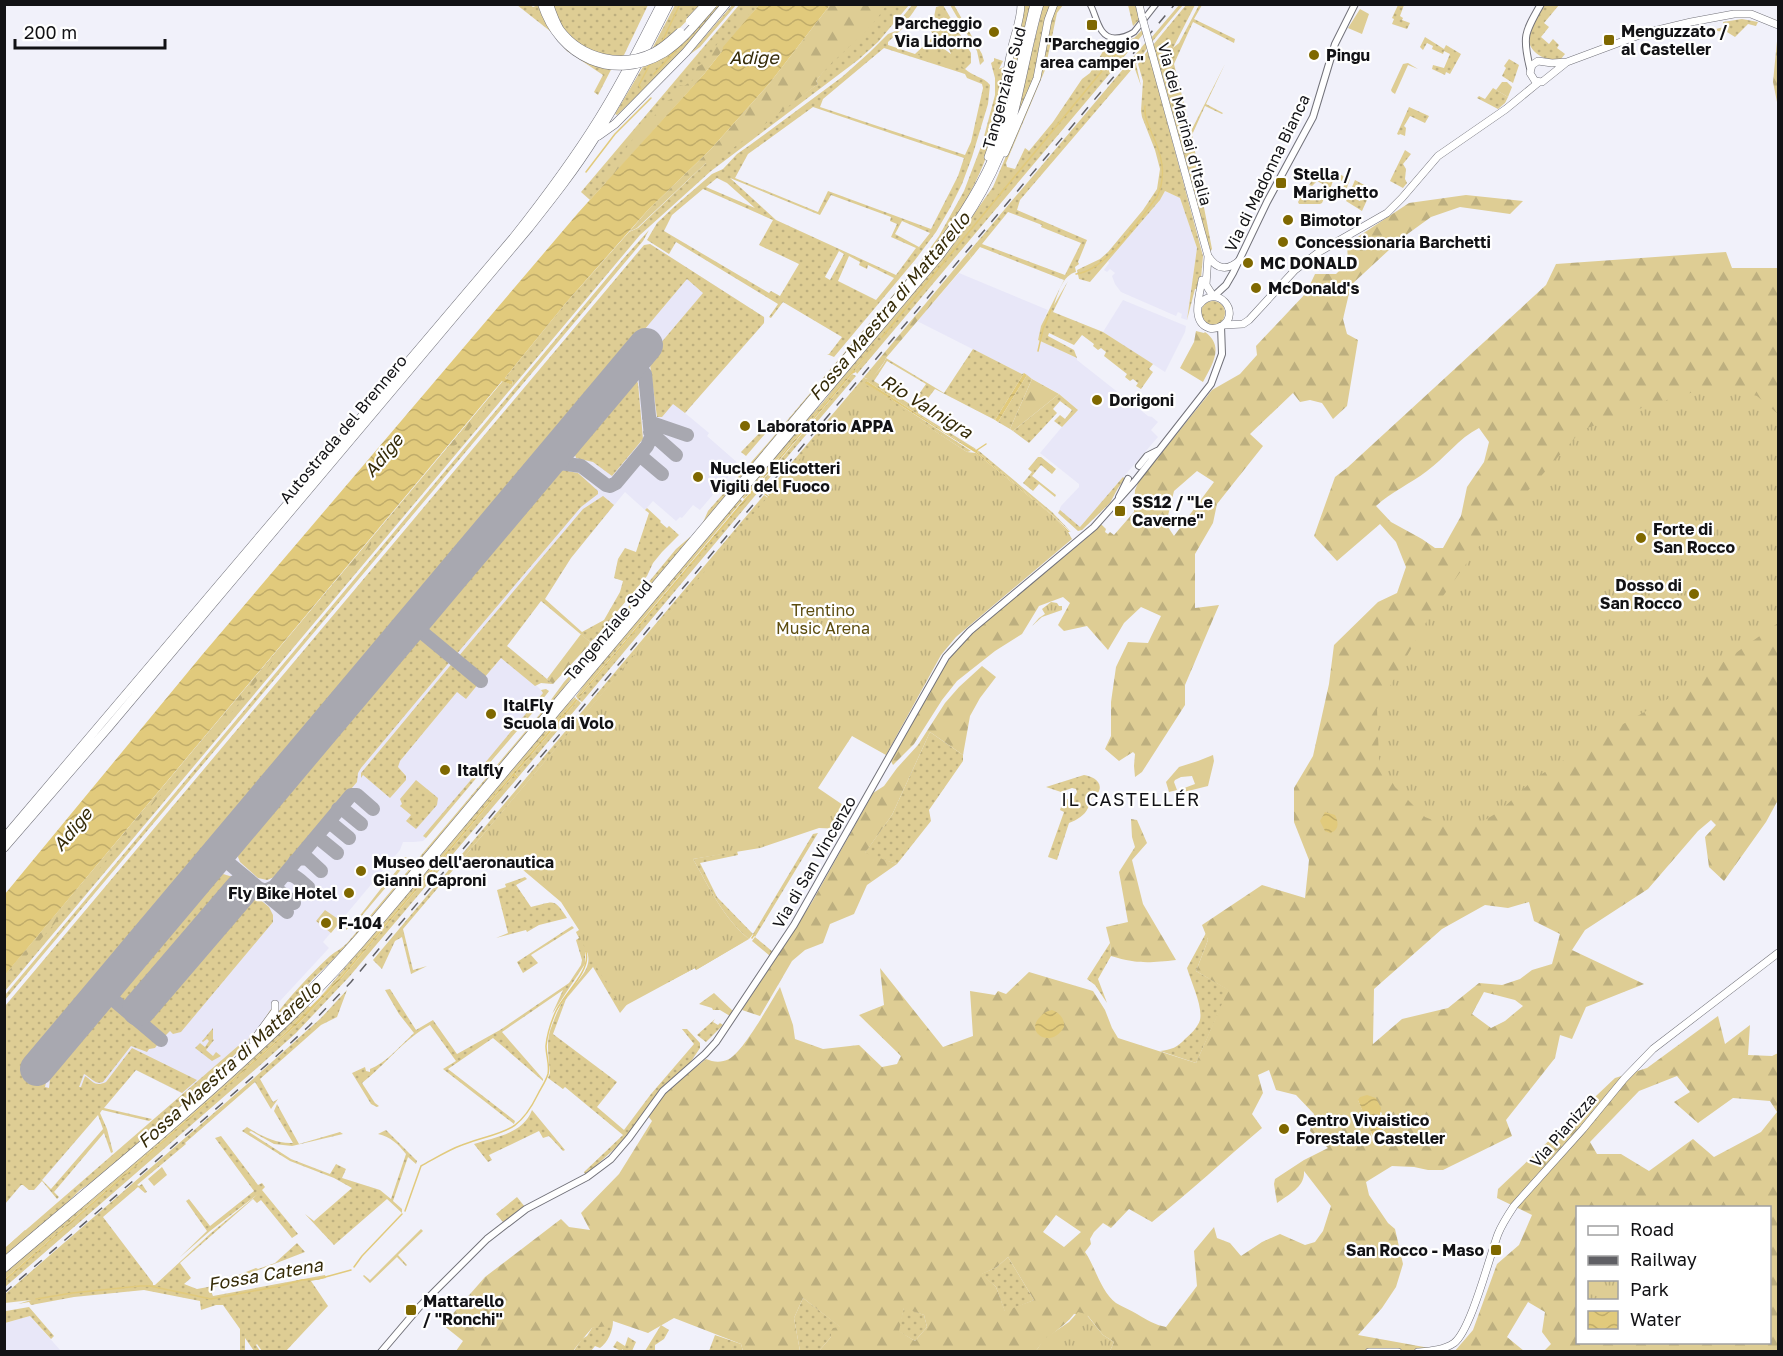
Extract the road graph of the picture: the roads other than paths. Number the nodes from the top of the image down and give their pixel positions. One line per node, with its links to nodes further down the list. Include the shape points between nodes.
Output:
1 (542, 4): 4 (highway, bridge, via 549,23 567,46 590,60 616,66 642,62 664,52)
2 (549, 4): 3 (highway, bridge, via 568,39 592,55 611,60 638,58 656,51 680,33)
3 (706, 4)
4 (713, 4)
5 (726, 4): 24 (highway, via 686,52)
6 (1021, 4): 26 (main road, via 996,132)
7 (1034, 4): 26 (main road, Tangenziale Sud, via 1004,127)
8 (1040, 4): 25 (main road, Tangenziale Sud, via 1013,119)
9 (1054, 4): 25 (main road, via 1036,78 1005,155)
10 (1090, 4): 12 (street, via 1101,31 1119,38 1134,32)
11 (1139, 4): 27 (main road, Via dei Marinai d'Italia, bridge)
12 (1156, 4)
13 (1355, 4): 28 (main road, Via di Madonna Bianca, via 1335,44 1313,117)
14 (1541, 4): 17 (main road, via 1525,35)
15 (662, 5): 24 (highway, Autostrada del Brennero, via 633,75); 42 (highway, Autostrada del Brennero, via 600,118 544,199)
16 (1779, 25): 19 (main road, via 1751,15 1734,14 1670,26)
17 (1526, 49): 18 (main road); 20 (main road)
18 (1544, 62): 19 (main road); 20 (main road, via 1534,62); 21 (main road, via 1550,68)
19 (1567, 62): 21 (main road)
20 (1530, 72): 22 (main road); 23 (main road)
21 (1549, 76): 22 (main road)
22 (1539, 82): 23 (main road)
23 (1519, 96): 34 (main road, via 1448,147 1387,213 1295,270)
24 (595, 139): 43 (highway, Autostrada del Brennero, via 529,228)
25 (989, 181): 48 (main road, Tangenziale Sud, via 940,256 359,946 236,1070)
26 (974, 194): 46 (main road, Tangenziale Sud, via 934,253 378,915 304,996)
27 (1207, 254): 28 (main road, via 1221,268); 30 (main road, Via dei Marinai d'Italia, via 1206,285); 32 (main road, Via dei Marinai d'Italia)
28 (1240, 260): 29 (main road, Via di Madonna Bianca)
29 (1226, 285): 30 (main road, Via di Madonna Bianca); 31 (main road, Via di Madonna Bianca)
30 (1214, 296): 31 (main road); 32 (main road)
31 (1226, 302): 33 (main road)
32 (1199, 305): 36 (main road, via 1198,319)
33 (1229, 314): 34 (main road); 35 (main road)
34 (1243, 324): 35 (main road)
35 (1222, 326): 36 (main road); 37 (main road, Via di San Vincenzo)
36 (1208, 327): 37 (main road)
37 (1222, 346): 38 (main road, Via di San Vincenzo, via 1211,384)
38 (1161, 449): 39 (main road, via 1147,456); 41 (main road, Via di San Vincenzo)
39 (1139, 466)
40 (1128, 479): 41 (main road)
41 (1118, 501): 49 (main road, Via di San Vincenzo, via 1094,527 970,631 946,657 794,925 710,1050 663,1091 611,1159 587,1177 526,1209 487,1239)
42 (4, 837)
43 (4, 848)
44 (1779, 953): 52 (main road, Via Pianizza, via 1660,1043 1624,1079 1505,1220 1461,1334 1441,1349)
45 (275, 1004): 46 (main road, via 275,1011)
46 (232, 1065): 47 (main road, Tangenziale Sud)
47 (4, 1261)
48 (4, 1269)
49 (381, 1352)
50 (1369, 1352): 51 (main road)
51 (1398, 1352)
52 (1418, 1352)

